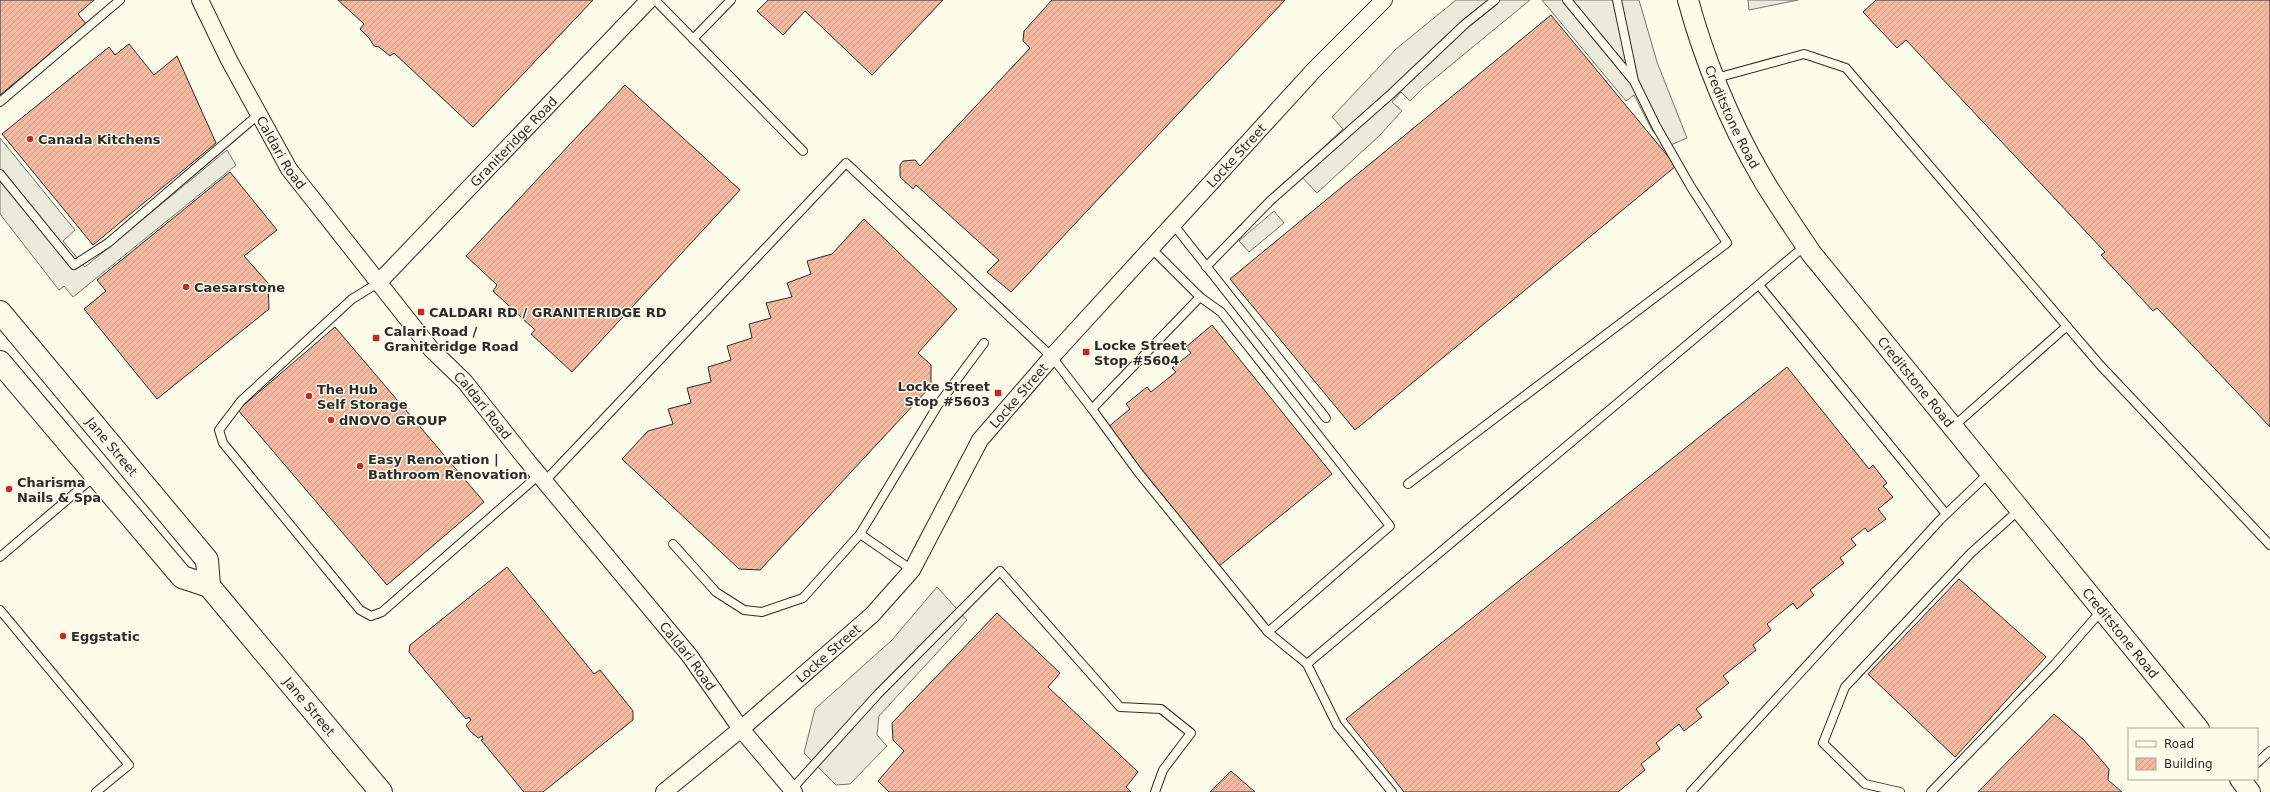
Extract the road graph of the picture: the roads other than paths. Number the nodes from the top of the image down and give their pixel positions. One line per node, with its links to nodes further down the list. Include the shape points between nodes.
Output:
1 (120, 0): 14 (lane)
2 (200, 0): 15 (street, Caldari Road)
3 (649, 0): 22 (street, Graniteridge Road)
4 (655, 0): 11 (lane)
5 (731, 0): 11 (lane)
6 (1384, 0): 18 (street, Locke Street, via 1315,69)
7 (1495, 0): 21 (lane, via 1465,24 1391,94 1270,201)
8 (1567, 0): 13 (lane)
9 (1617, 0): 13 (lane)
10 (1688, 0): 12 (street, Creditstone Road)
11 (693, 39): 16 (lane)
12 (1716, 78): 19 (street, Creditstone Road, via 1732,120 1761,176); 26 (lane, via 1804,54 1846,68)
13 (1634, 81): 36 (lane, via 1676,160 1727,243)
14 (0, 102)
15 (259, 114): 17 (lane, via 108,243 74,265); 22 (street, Caldari Road, via 289,169)
16 (803, 151)
17 (0, 174)
18 (1173, 224): 20 (street, Locke Street); 21 (lane)
19 (1806, 245): 23 (lane); 32 (street, Creditstone Road)
20 (1151, 248): 24 (lane); 28 (street, Locke Street)
21 (1206, 266): 31 (lane)
22 (378, 283): 35 (street, Caldari Road, via 431,349 465,382); 35 (lane, via 352,299 241,401 219,430 223,443 360,610 371,616 382,612)
23 (1759, 284): 38 (lane); 48 (lane)
24 (1200, 296): 30 (lane); 47 (lane, via 1221,312 1390,526)
25 (0, 312): 44 (main road, Jane Street, via 207,560)
26 (2067, 326): 32 (lane); 41 (lane, via 2100,365)
27 (984, 343): 39 (lane, via 938,405)
28 (1052, 357): 30 (lane); 35 (lane, via 846,163); 43 (street, Locke Street, via 980,440)
29 (0, 362): 34 (main road)
30 (1092, 409): 47 (lane, via 1138,472)
31 (1326, 418)
32 (1954, 426): 33 (street, Creditstone Road)
33 (1990, 471): 37 (street, Creditstone Road); 38 (lane)
34 (96, 476): 42 (lane); 44 (main road, via 182,577)
35 (542, 478): 50 (street, Caldari Road, via 689,656)
36 (1408, 484)
37 (2020, 509): 46 (street, Creditstone Road); 61 (lane, via 1971,553 1845,687 1823,743 1865,784)
38 (1946, 514): 60 (lane)
39 (860, 534): 40 (lane, via 803,598 762,612 744,610 716,592); 43 (lane)
40 (673, 544)
41 (2270, 545)
42 (0, 557)
43 (912, 570): 50 (street, Locke Street, via 872,615)
44 (209, 586): 55 (main road, Jane Street)
45 (0, 610): 56 (lane, via 129,765)
46 (2103, 610): 49 (street, Creditstone Road); 62 (lane, via 2055,664)
47 (1268, 632): 48 (lane)
48 (1308, 664): 59 (lane, via 1337,724)
49 (2198, 728)
50 (742, 729): 54 (street, Caldari Road); 57 (street, Locke Street)
51 (2270, 751): 52 (lane)
52 (2258, 762)
53 (2241, 780): 63 (street)
54 (793, 790): 58 (lane, via 878,694 1000,571 1120,707 1160,709 1191,733 1163,770)
55 (383, 791)
56 (96, 792)
57 (664, 792)
58 (1155, 792)
59 (1392, 792)
60 (1690, 792)
61 (1900, 792)
62 (1931, 792)
63 (2250, 792)

